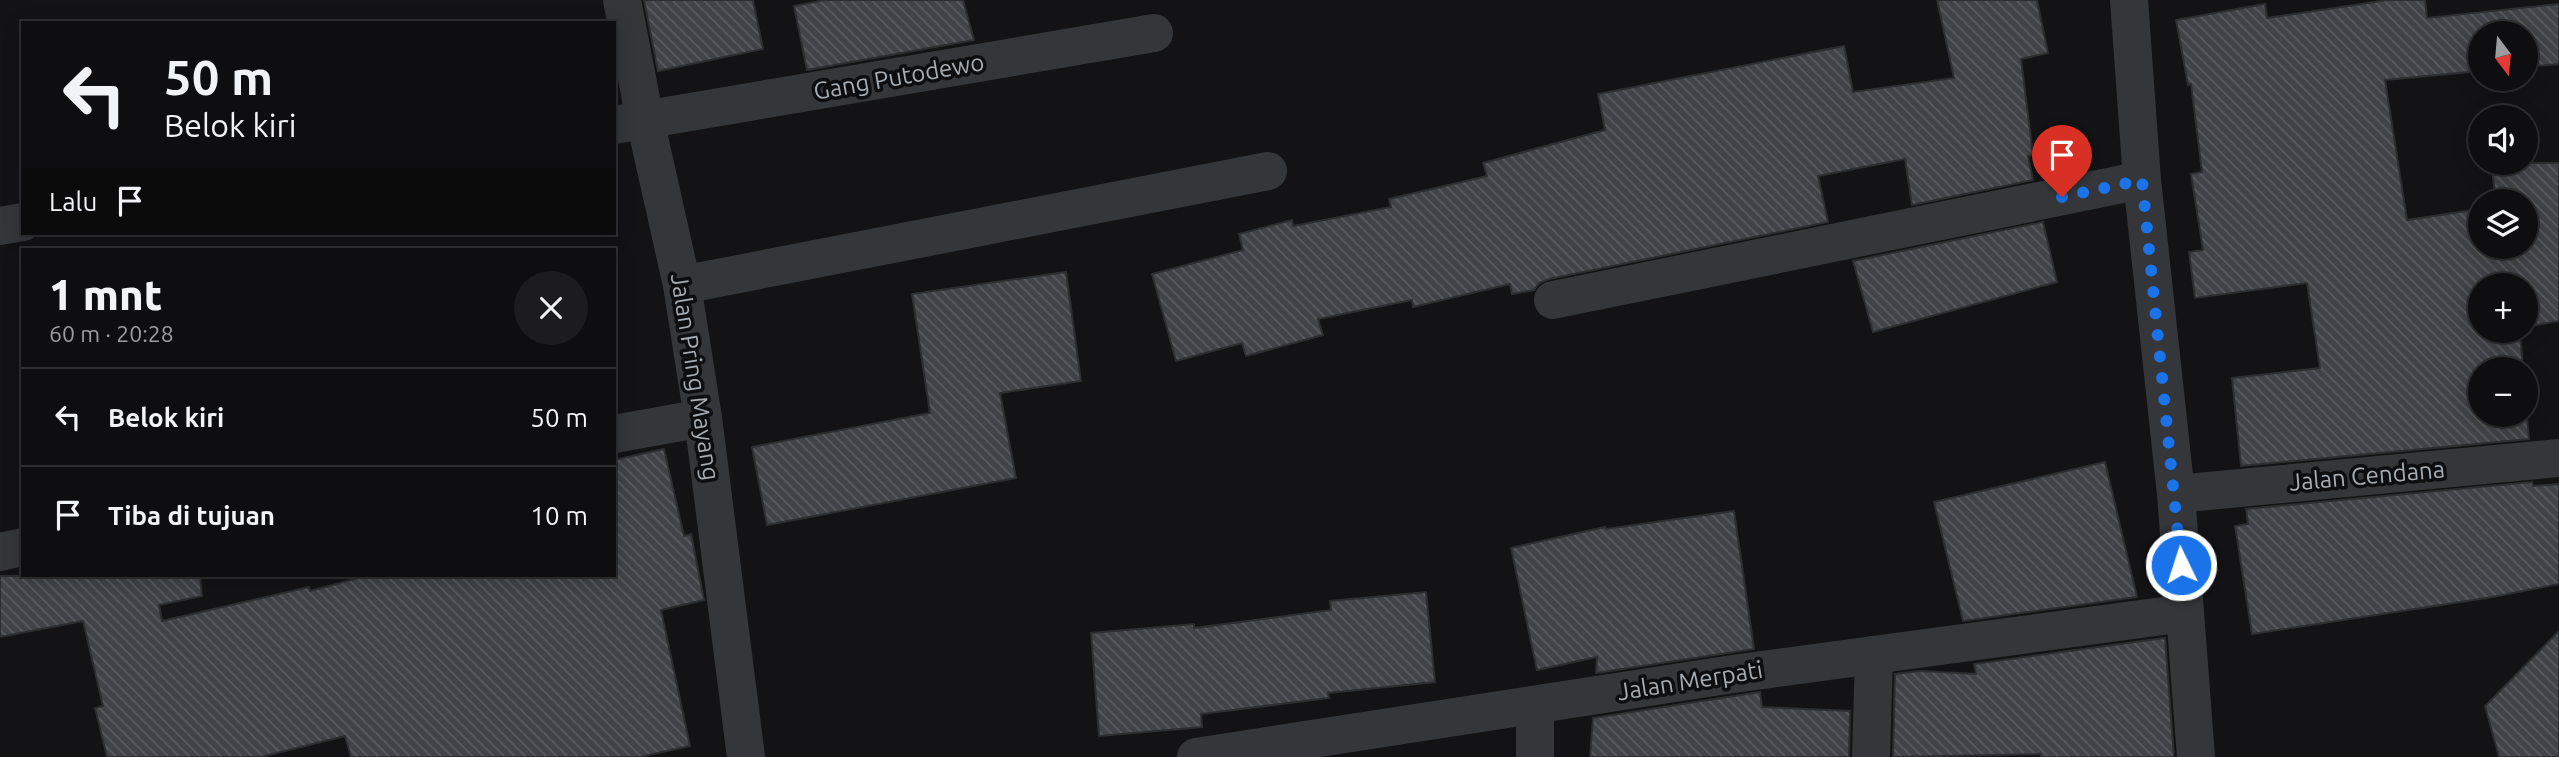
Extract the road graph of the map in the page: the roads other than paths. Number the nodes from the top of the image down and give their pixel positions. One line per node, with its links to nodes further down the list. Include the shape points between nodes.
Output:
1 (622, 0): 4 (street, Jalan Pring Mayang)
2 (2129, 0): 6 (street)
3 (1154, 33): 4 (street, Gang Putodewo)
4 (630, 122): 9 (street, Jalan Pring Mayang)
5 (1268, 171): 9 (street)
6 (2142, 180): 10 (street); 14 (street)
7 (21, 222): 8 (street)
8 (0, 226)
9 (682, 285): 11 (street, Jalan Pring Mayang)
10 (1553, 300)
11 (703, 418): 12 (street); 21 (street, Jalan Pring Mayang)
12 (616, 435)
13 (2559, 458): 14 (street, Jalan Cendana)
14 (2176, 494): 17 (street)
15 (21, 547): 16 (street)
16 (0, 552)
17 (2185, 613): 18 (street, Jalan Merpati); 25 (street)
18 (1874, 655): 19 (street, Jalan Merpati); 24 (street)
19 (1535, 705): 20 (street, Jalan Merpati); 23 (street)
20 (1260, 752): 22 (street, Jalan Merpati)
21 (746, 757)
22 (1196, 757)
23 (1535, 757)
24 (1871, 757)
25 (2196, 757)

